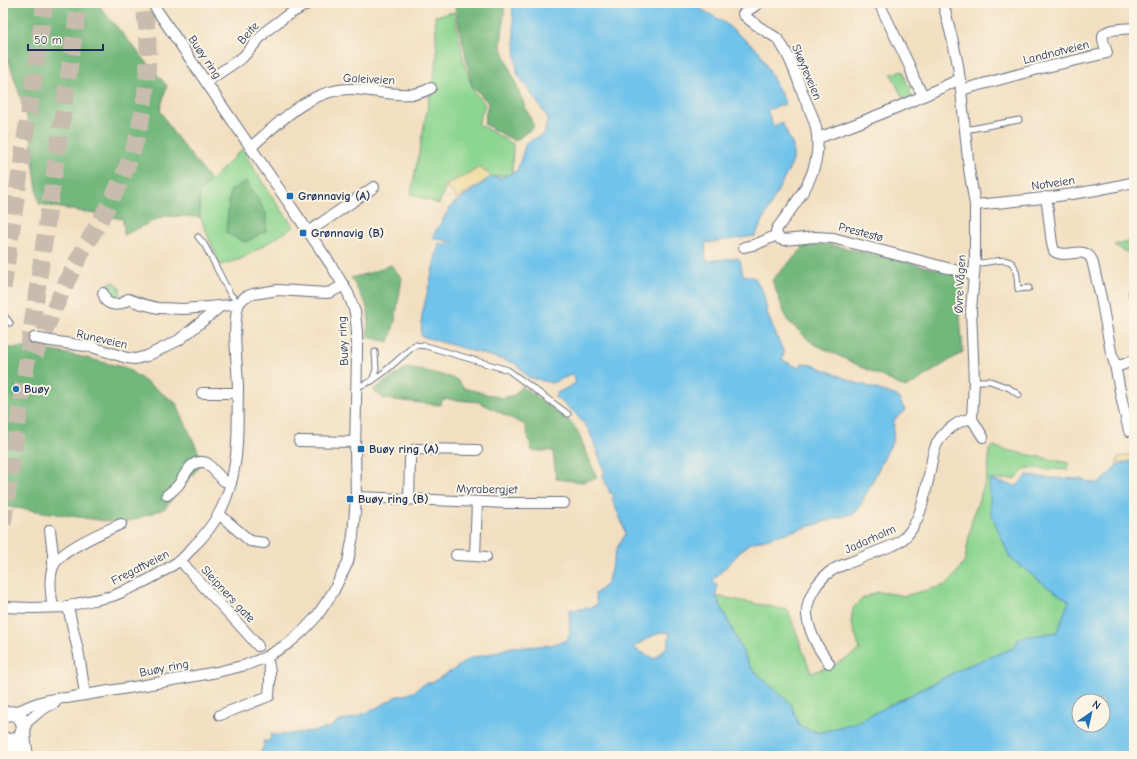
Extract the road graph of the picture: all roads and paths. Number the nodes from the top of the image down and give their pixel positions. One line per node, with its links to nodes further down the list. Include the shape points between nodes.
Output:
1 (152, 3): 8 (street, Buøy ring)
2 (309, 3): 8 (street, Beite, via 266,31 243,57)
3 (759, 3): 14 (street, Skøyteveien, via 743,14 779,40 796,75 816,126)
4 (879, 3): 11 (street)
5 (943, 3): 7 (street, Øvre Vågen)
6 (1134, 28): 10 (street, Landnotveien, via 1108,31 1104,34 1107,53)
7 (960, 79): 10 (street, Øvre Vågen); 11 (street)
8 (206, 82): 15 (street, Buøy ring)
9 (431, 88): 15 (street, Galeiveien, via 414,94 337,90 313,98 287,115)
10 (961, 90): 13 (street, Øvre Vågen)
11 (923, 95): 14 (street)
12 (1019, 120): 13 (lane)
13 (965, 130): 19 (street, Øvre Vågen)
14 (818, 138): 21 (street, Skøyteveien, via 817,162 800,197 778,227)
15 (251, 147): 20 (street, Buøy ring)
16 (1134, 182): 18 (street, Notveien)
17 (374, 187): 20 (street)
18 (1045, 198): 19 (street, Notveien); 36 (street, via 1054,250 1060,254 1084,252 1092,260)
19 (975, 205): 24 (street, Øvre Vågen)
20 (308, 232): 26 (street, Buøy ring)
21 (777, 235): 23 (street); 25 (street, Prestestø, via 784,240 833,238)
22 (198, 237): 29 (lane, via 230,294)
23 (744, 247)
24 (975, 263): 25 (street, Øvre Vågen); 27 (lane, via 1005,260 1011,262 1016,271 1018,289)
25 (974, 275): 38 (street, Øvre Vågen, via 971,322)
26 (344, 285): 29 (street, Runeveien, via 326,293 270,291 245,297); 39 (street, Buøy ring, via 355,312)
27 (1029, 288)
28 (103, 293): 30 (street, Runeveien, via 108,303 117,305 128,299 158,308)
29 (239, 303): 30 (street, Runeveien); 41 (street, Fregattveien, via 236,323)
30 (221, 306): 33 (street, Runeveien, via 179,340 147,356 135,359 92,347)
31 (3, 314): 32 (lane)
32 (10, 323)
33 (34, 338)
34 (375, 352): 37 (lane, via 376,369)
35 (1134, 360): 36 (street)
36 (1115, 365): 44 (street)
37 (372, 381): 39 (lane); 43 (lane, via 415,345 426,346 508,370)
38 (974, 381): 42 (lane, via 990,381); 45 (street, Øvre Vågen)
39 (357, 387): 49 (street, Buøy ring)
40 (202, 393): 41 (street)
41 (237, 394): 51 (street, Fregattveien, via 236,452)
42 (1019, 395)
43 (568, 414)
44 (1130, 415): 46 (street)
45 (972, 419): 47 (street); 71 (street, Jadarholm, via 958,423 938,440 917,520 907,536 901,542 835,568 822,578 814,589 808,603 807,616 818,645)
46 (1129, 431)
47 (983, 437)
48 (299, 441): 49 (street)
49 (355, 442): 53 (street, Buøy ring)
50 (477, 450): 54 (street, via 415,449 410,460)
51 (231, 483): 52 (street, via 224,481 207,463 200,462 186,470 179,485); 57 (street, Fregattveien)
52 (167, 495)
53 (356, 497): 54 (street, Myrabergjet); 70 (street, Buøy ring, via 348,562 333,592 303,631)
54 (410, 500): 55 (street, Myrabergjet)
55 (477, 502): 56 (street, Myrabergjet); 62 (street)
56 (564, 503)
57 (219, 514): 60 (street, via 250,541); 64 (street, Fregattveien, via 201,540)
58 (121, 524): 65 (street, via 92,536 62,555)
59 (50, 530): 65 (street)
60 (264, 543)
61 (456, 555): 62 (street)
62 (475, 556): 63 (street)
63 (486, 556)
64 (180, 560): 68 (street, Fregattveien, via 127,590 110,597); 69 (street, Sleipners gate)
65 (53, 566): 67 (street)
66 (3, 606): 67 (street, Fregattveien)
67 (53, 607): 68 (street, Fregattveien)
68 (68, 607): 72 (street)
69 (258, 646)
70 (266, 657): 72 (street, Buøy ring, via 217,672); 75 (street, via 270,675 269,696)
71 (829, 662)
72 (85, 694): 73 (street, Buøy ring)
73 (66, 698): 74 (street, Buøy ring, via 49,699); 76 (street, Buøy ring, via 38,712)
74 (8, 714): 76 (main road, via 20,718)
75 (220, 715)
76 (24, 728): 77 (main road, via 15,740); 79 (main road)
77 (4, 739): 78 (main road)
78 (15, 756)
79 (26, 756)

